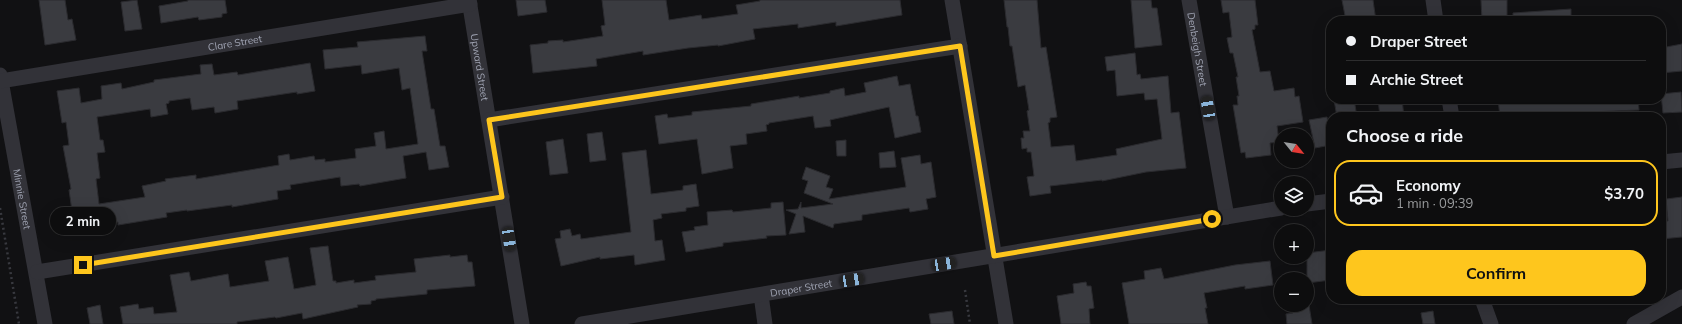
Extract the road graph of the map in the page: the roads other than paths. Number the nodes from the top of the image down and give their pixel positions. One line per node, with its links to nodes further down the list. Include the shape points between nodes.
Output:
1 (952, 0): 6 (street)
2 (1189, 0): 15 (street, Denbeigh Street)
3 (1433, 0): 5 (street)
4 (469, 2): 7 (street, Clare Street); 8 (street, Upward Street)
5 (1435, 16)
6 (960, 46): 8 (street); 16 (street)
7 (0, 79): 17 (street, Minnie Street)
8 (489, 120): 11 (street, Upward Street)
9 (1682, 160): 10 (street)
10 (1666, 162)
11 (502, 197): 17 (street); 23 (street, Upward Street)
12 (1326, 202): 13 (street)
13 (1314, 203)
14 (1274, 209): 15 (street, Draper Street)
15 (1227, 217): 16 (street, Draper Street)
16 (994, 256): 18 (street, Draper Street); 26 (street)
17 (37, 272): 22 (street, Minnie Street)
18 (760, 295): 24 (street, Draper Street); 25 (street)
19 (1682, 297): 29 (street)
20 (1483, 304): 27 (street)
21 (1484, 304): 28 (street)
22 (45, 324)
23 (522, 324)
24 (582, 324)
25 (765, 324)
26 (1006, 324)
27 (1482, 324)
28 (1491, 324)
29 (1634, 324)

